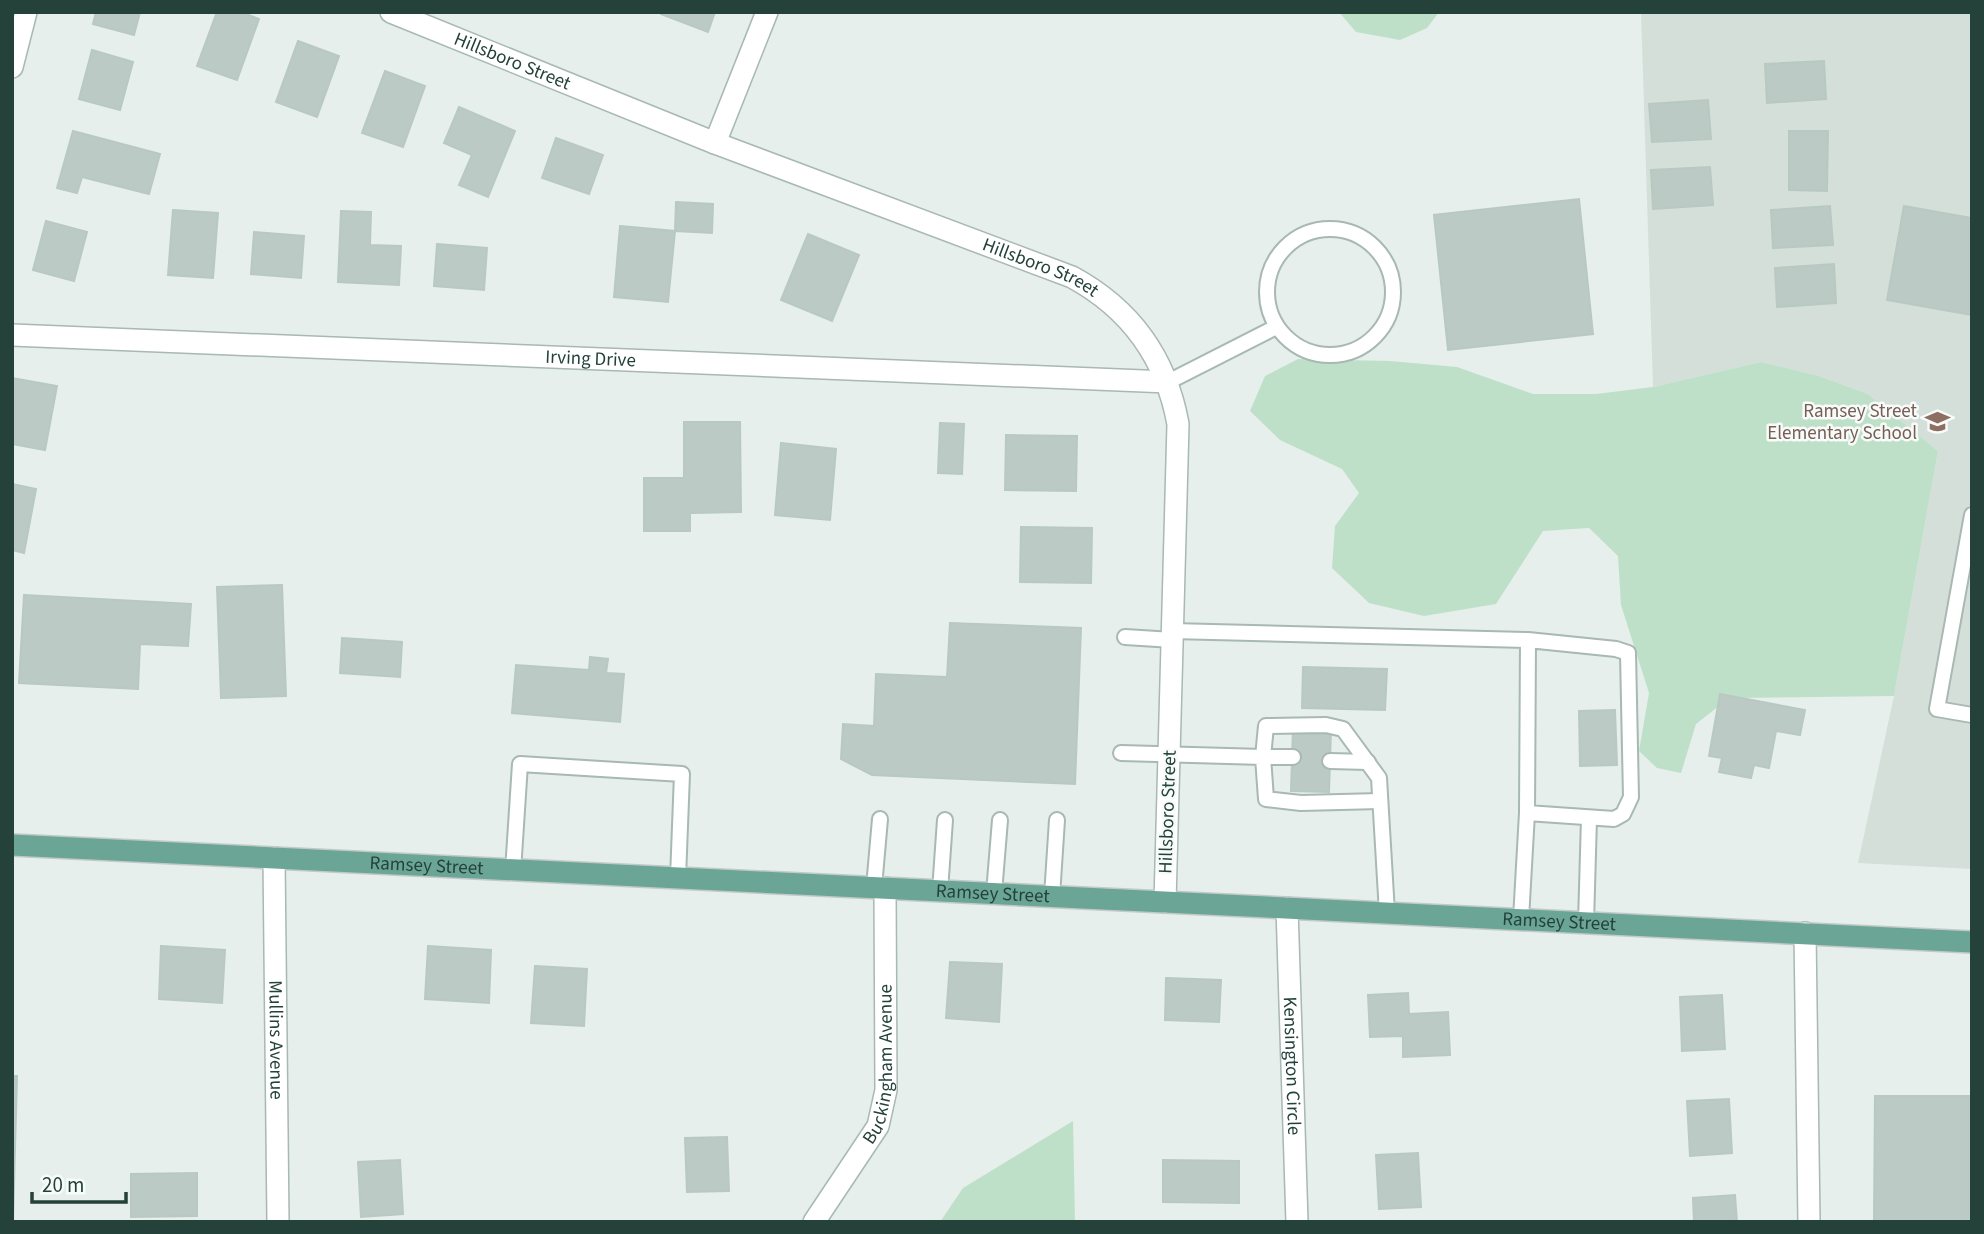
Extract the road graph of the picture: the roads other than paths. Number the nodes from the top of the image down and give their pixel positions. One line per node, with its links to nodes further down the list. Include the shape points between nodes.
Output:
1 (26, 12): 4 (street)
2 (391, 12): 5 (street, Hillsboro Street)
3 (767, 12): 5 (street)
4 (12, 67)
5 (715, 143): 8 (street, Hillsboro Street, via 1091,287 1125,315 1152,349)
6 (1276, 327): 6 (lane, via 1269,307 1272,268 1283,250 1299,237 1317,229 1357,234 1386,262 1393,281 1393,303 1372,339 1354,350 1333,355 1312,352); 8 (lane)
7 (12, 335): 8 (street, Irving Drive)
8 (1168, 382): 10 (street, Hillsboro Street, via 1178,424)
9 (1972, 515): 13 (lane, via 1937,709)
10 (1172, 636): 11 (lane); 12 (lane); 15 (street, Hillsboro Street)
11 (1125, 637)
12 (1528, 640): 21 (lane); 22 (lane, via 1628,653 1631,797 1623,814 1614,819)
13 (1972, 715)
14 (1121, 753): 15 (lane)
15 (1169, 755): 16 (lane); 35 (street, Hillsboro Street)
16 (1263, 757): 17 (lane); 19 (lane, via 1266,726 1326,724 1343,729); 20 (lane, via 1266,799)
17 (1293, 757)
18 (1330, 761): 19 (lane)
19 (1367, 762): 20 (lane, via 1379,778)
20 (1380, 801): 37 (lane)
21 (1527, 813): 22 (lane); 38 (lane)
22 (1589, 818): 39 (lane)
23 (880, 819): 31 (lane)
24 (945, 820): 32 (lane)
25 (1000, 820): 33 (lane)
26 (1057, 820): 34 (lane)
27 (12, 845): 28 (main road, Ramsey Street)
28 (274, 858): 29 (main road, Ramsey Street); 42 (street, Mullins Avenue)
29 (513, 871): 30 (main road, Ramsey Street); 30 (lane, via 520,764 682,774)
30 (678, 878): 31 (main road, Ramsey Street)
31 (879, 888): 32 (main road, Ramsey Street); 43 (street, Buckingham Avenue, via 884,1105 878,1126)
32 (940, 891): 33 (main road, Ramsey Street)
33 (994, 893): 34 (main road, Ramsey Street)
34 (1052, 896): 35 (main road, Ramsey Street)
35 (1165, 902): 36 (main road, Ramsey Street)
36 (1287, 908): 37 (main road, Ramsey Street); 44 (street, Kensington Circle)
37 (1387, 913): 38 (main road, Ramsey Street)
38 (1521, 919): 39 (main road, Ramsey Street)
39 (1586, 923): 40 (main road, Ramsey Street)
40 (1805, 933): 41 (main road, Ramsey Street); 45 (street)
41 (1972, 942)
42 (278, 1222)
43 (814, 1222)
44 (1297, 1222)
45 (1809, 1222)

